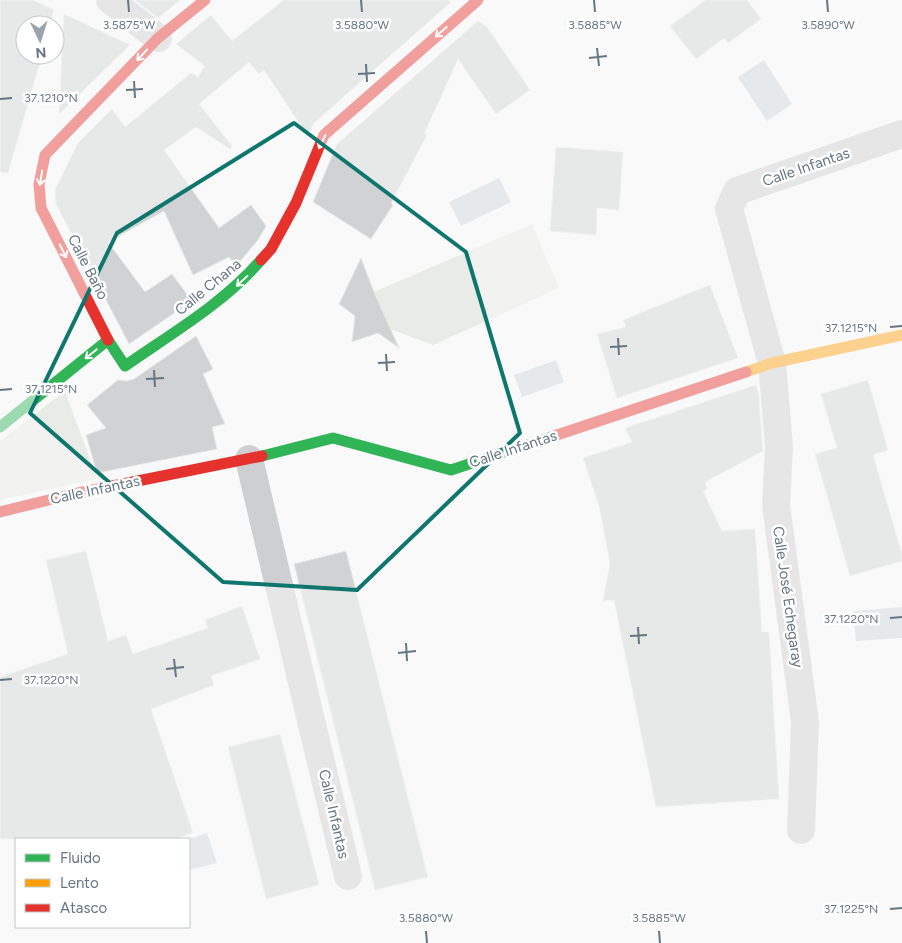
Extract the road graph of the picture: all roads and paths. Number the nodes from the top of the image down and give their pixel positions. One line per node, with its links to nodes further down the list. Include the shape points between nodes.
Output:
1 (110, 0): 4 (street)
2 (205, 0): 4 (street)
3 (478, 0): 7 (street, Calle Chana, one-way to 7, via 324,136 296,202 271,249 245,279 215,304 125,366)
4 (158, 38): 7 (street, Calle Baño, one-way to 7, via 45,155 39,184 41,208)
5 (902, 134): 8 (street, Calle Infantas, via 737,192 729,209)
6 (902, 335): 8 (street, Calle Infantas)
7 (108, 340): 9 (street, one-way to 9)
8 (772, 363): 10 (street, Calle Infantas, via 451,470 333,438); 12 (street, Calle José Echegaray, via 779,446 776,505 805,722)
9 (0, 427)
10 (249, 459): 11 (street, Calle Infantas); 13 (street, Calle Infantas)
11 (0, 512)
12 (801, 830)
13 (348, 876)

